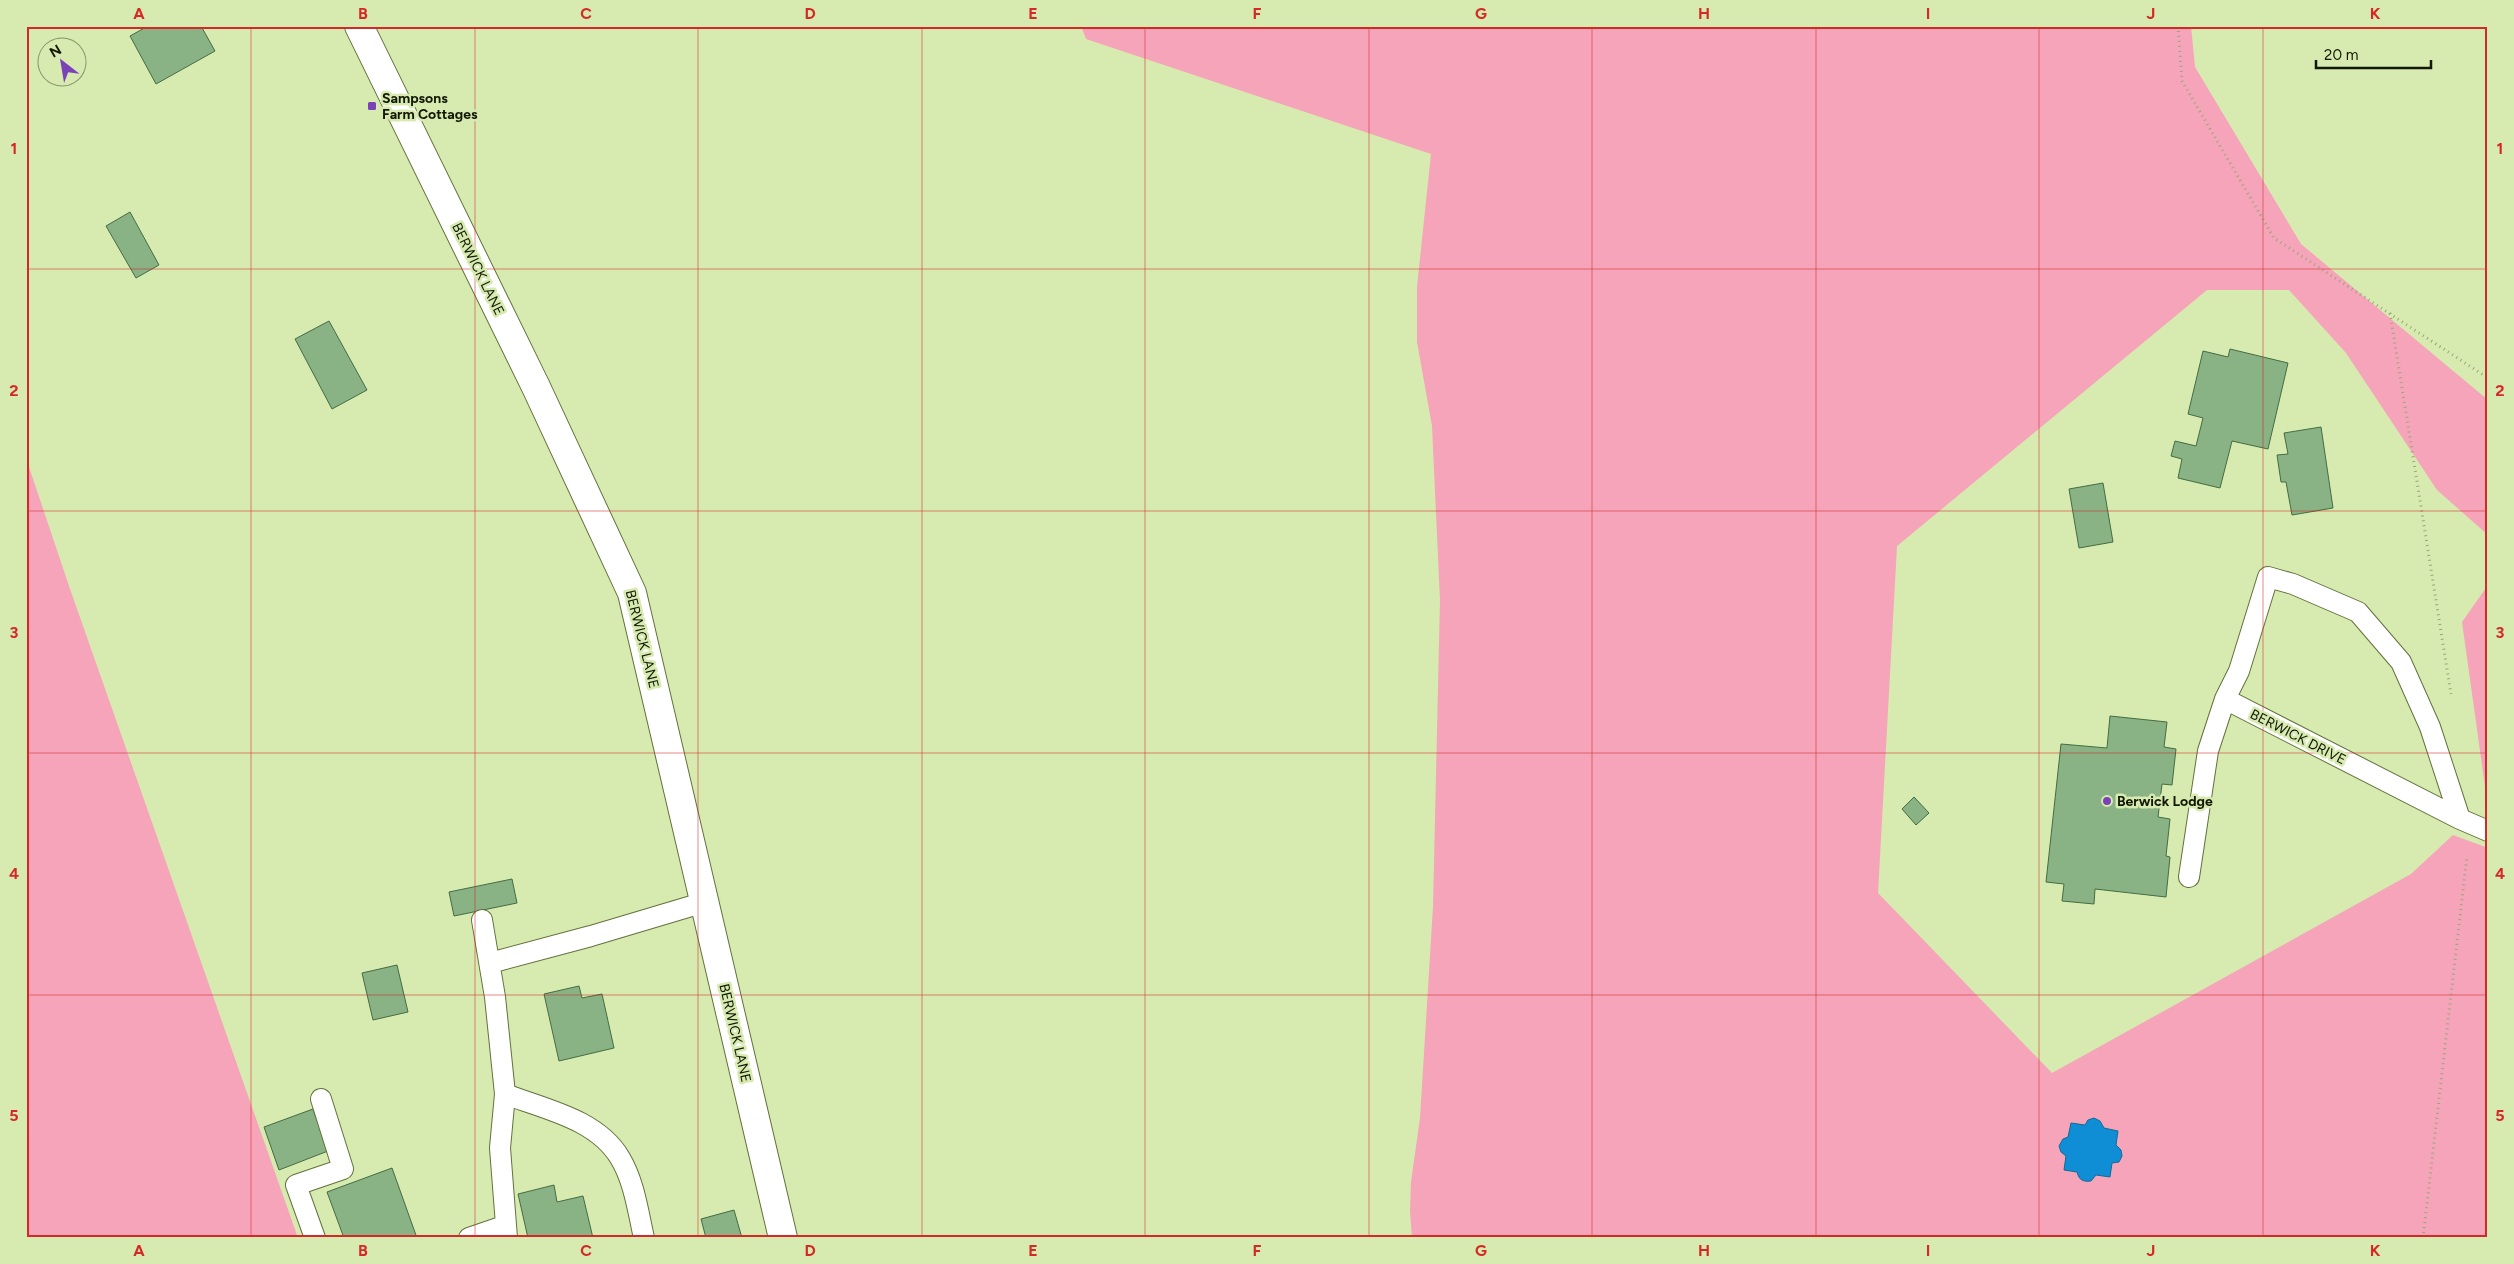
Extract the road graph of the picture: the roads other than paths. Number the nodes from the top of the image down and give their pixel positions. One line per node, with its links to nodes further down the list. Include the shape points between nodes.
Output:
1 (359, 26): 6 (street, BERWICK LANE, via 536,387 632,593)
2 (2225, 699): 3 (lane, BERWICK DRIVE); 3 (lane, via 2239,671 2268,577 2293,584 2358,612 2401,662 2430,727); 5 (lane, via 2208,751)
3 (2460, 819): 4 (lane, BERWICK DRIVE)
4 (2488, 831)
5 (2189, 877)
6 (704, 902): 8 (lane); 15 (street, BERWICK LANE)
7 (482, 920): 8 (lane)
8 (490, 963): 9 (lane)
9 (506, 1094): 11 (lane, via 500,1148); 14 (lane, via 582,1123 606,1140 620,1157 630,1180)
10 (321, 1099): 12 (lane, via 343,1169 296,1185)
11 (506, 1232): 13 (lane)
12 (315, 1238)
13 (469, 1238)
14 (644, 1238)
15 (783, 1238)

